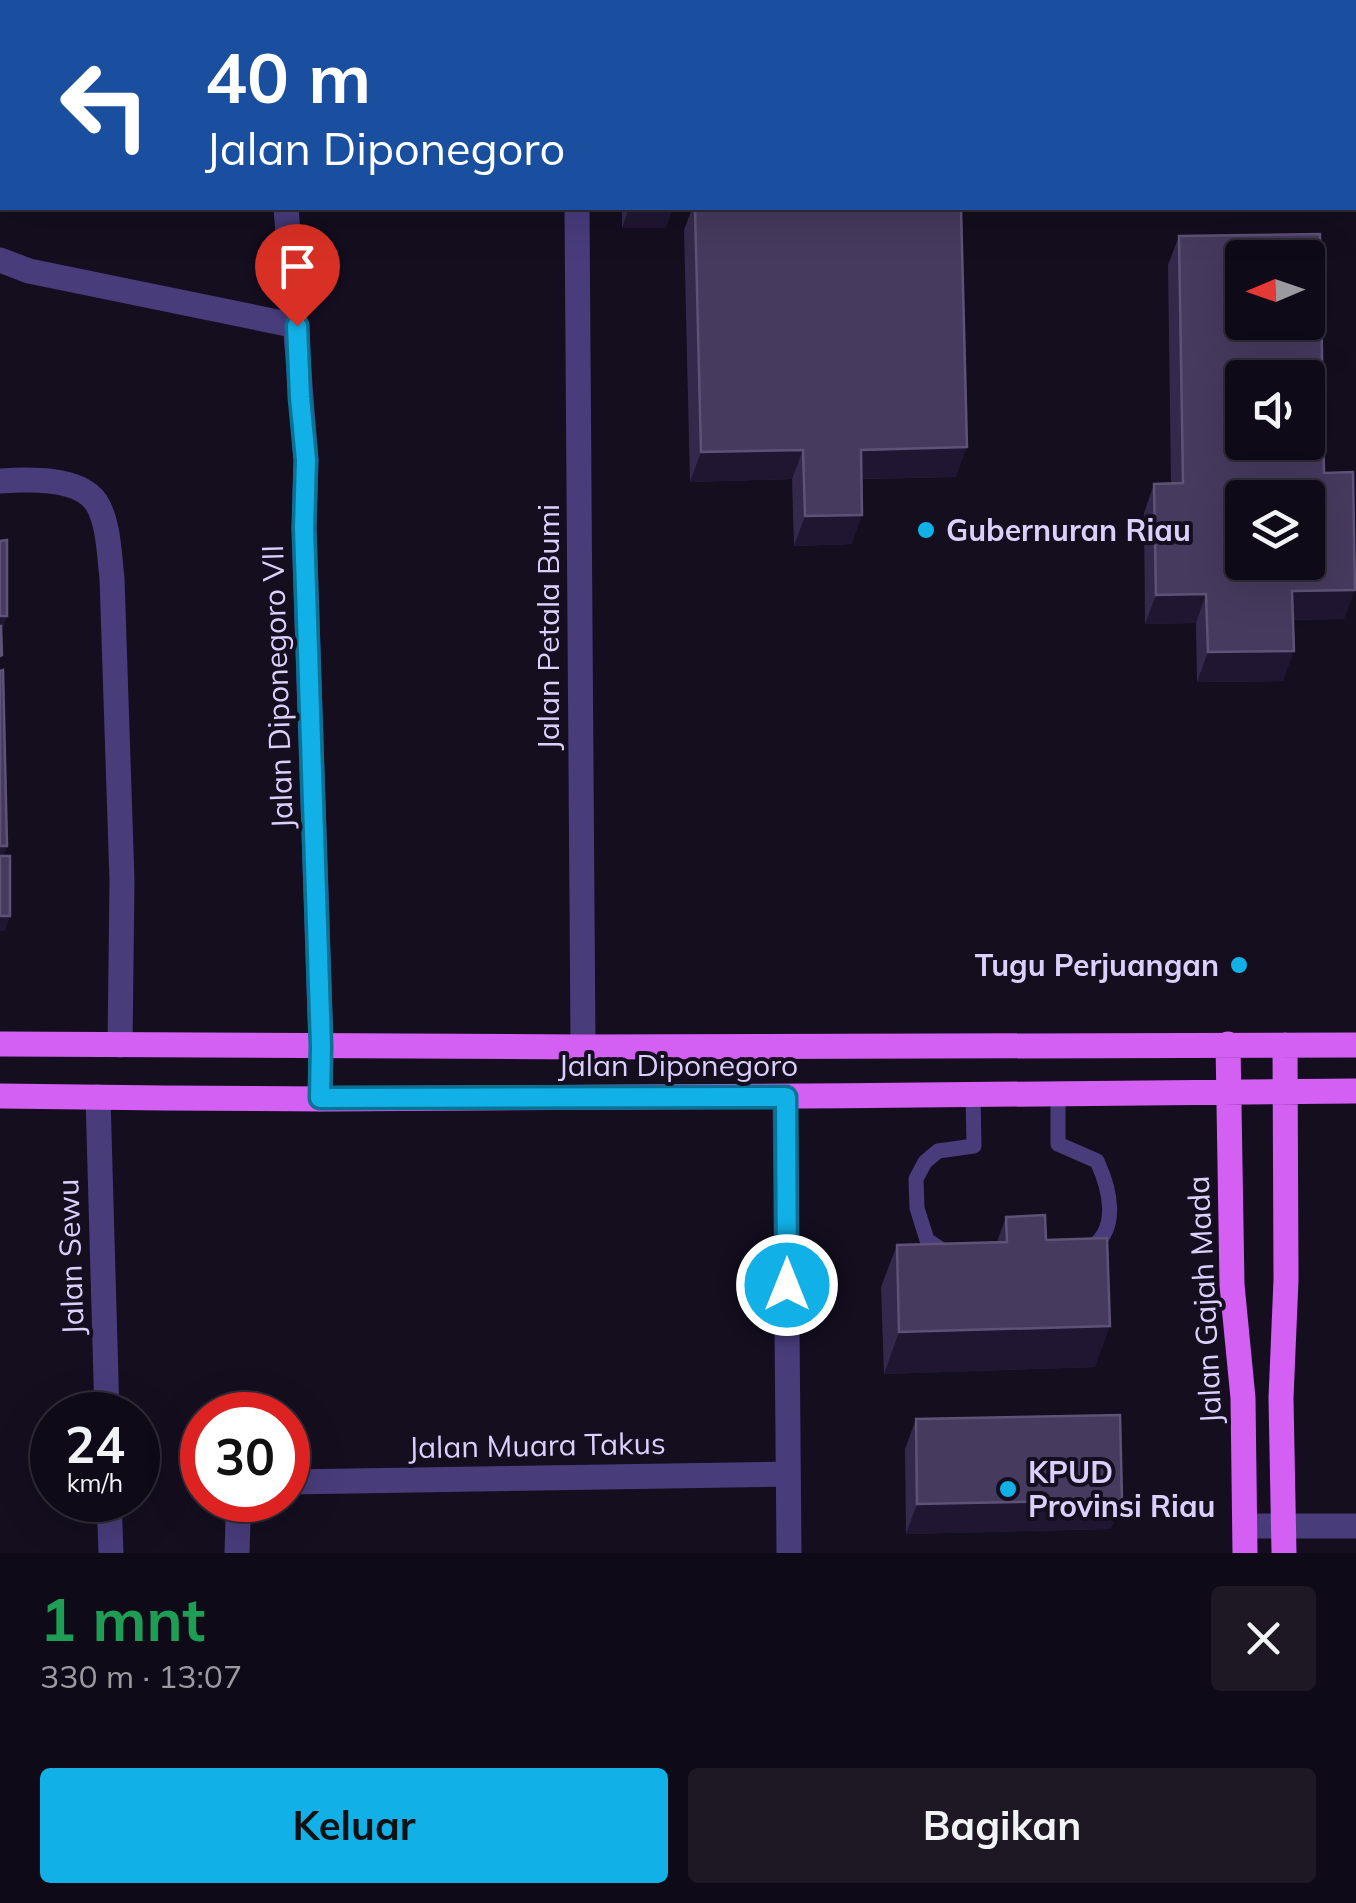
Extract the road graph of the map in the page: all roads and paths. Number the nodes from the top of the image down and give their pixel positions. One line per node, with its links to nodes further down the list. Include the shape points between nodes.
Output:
1 (286, 210): 4 (street, Jalan Diponegoro VII)
2 (577, 210): 12 (street, Jalan Petala Bumi)
3 (0, 260): 4 (street)
4 (297, 326): 11 (street, Jalan Diponegoro VII)
5 (0, 481): 8 (street, via 78,486 95,500 106,528 122,881)
6 (0, 1044): 8 (main road, Jalan Diponegoro)
7 (1228, 1044): 9 (main road, Jalan Diponegoro); 12 (main road, Jalan Diponegoro); 17 (main road, Jalan Gajah Mada)
8 (120, 1045): 11 (main road, Jalan Diponegoro)
9 (1285, 1045): 10 (main road, Jalan Diponegoro); 15 (main road)
10 (1356, 1045)
11 (321, 1046): 12 (main road, Jalan Diponegoro); 21 (street, Jalan Diponegoro VII)
12 (584, 1047)
13 (1356, 1091): 15 (main road, Jalan Diponegoro)
14 (1058, 1092): 16 (main road, Jalan Diponegoro); 17 (main road, Jalan Diponegoro); 22 (lane, via 1058,1144 1097,1160 1111,1204 1098,1244)
15 (1285, 1092): 17 (main road, Jalan Diponegoro); 29 (main road)
16 (973, 1093): 20 (main road, Jalan Diponegoro); 23 (lane, via 974,1146 938,1151 916,1178 927,1240)
17 (1228, 1093): 28 (main road, Jalan Gajah Mada)
18 (0, 1096): 19 (main road, Jalan Diponegoro)
19 (98, 1096): 21 (main road, Jalan Diponegoro); 24 (street, Jalan Sewu)
20 (786, 1097): 21 (main road, Jalan Diponegoro); 25 (street)
21 (320, 1098)
22 (1078, 1256)
23 (965, 1260)
24 (106, 1392)
25 (788, 1474): 26 (street, Jalan Muara Takus); 32 (street)
26 (310, 1482)
27 (110, 1522): 31 (street)
28 (1245, 1526): 29 (street); 33 (main road, Jalan Gajah Mada)
29 (1284, 1526): 30 (street); 34 (main road)
30 (1356, 1526)
31 (111, 1553)
32 (788, 1553)
33 (1245, 1553)
34 (1284, 1553)

